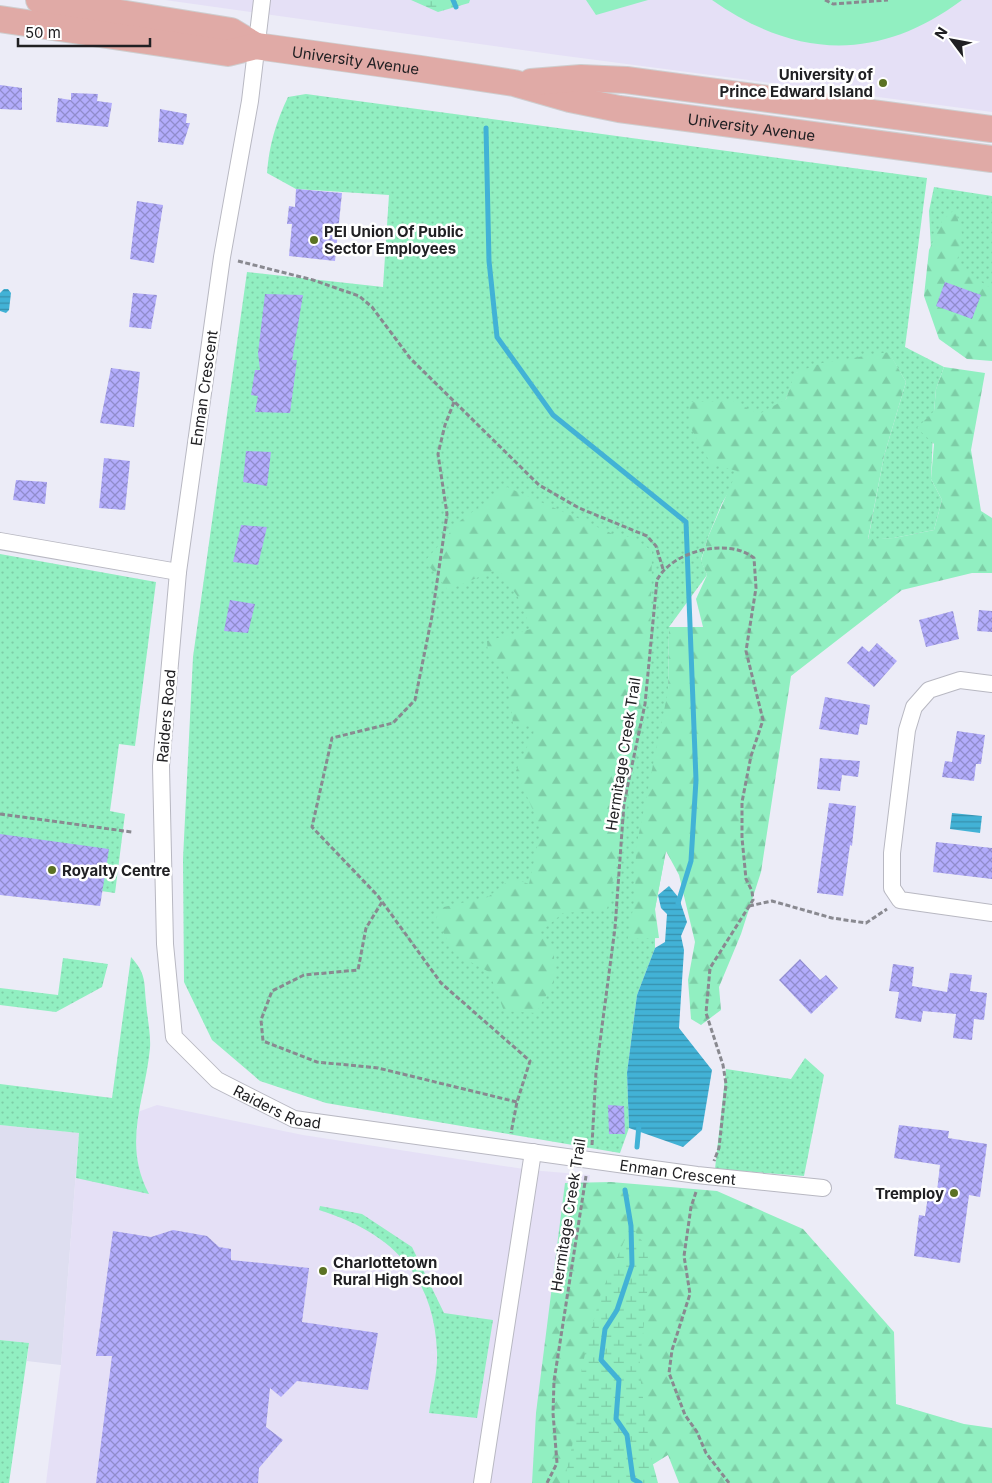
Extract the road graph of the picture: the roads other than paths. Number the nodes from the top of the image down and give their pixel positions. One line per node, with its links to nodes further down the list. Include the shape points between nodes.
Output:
1 (39, 0): 4 (main road, University Avenue)
2 (262, 0): 4 (street, Enman Crescent)
3 (0, 19): 4 (main road, University Avenue, via 228,53)
4 (258, 36): 5 (main road, University Avenue); 9 (street, Enman Crescent, via 250,101 222,257)
5 (514, 83): 6 (main road, University Avenue, via 582,78 626,80); 7 (main road, University Avenue, via 619,109)
6 (992, 129)
7 (992, 159)
8 (0, 542): 9 (street)
9 (178, 572): 12 (street, Raiders Road, via 161,766 164,944 174,1037 217,1080 294,1119)
10 (992, 684): 11 (street, via 960,680 929,690 914,707 907,730 892,853 892,888 900,900)
11 (992, 913)
12 (532, 1152): 13 (street, Enman Crescent, via 697,1175); 14 (street)
13 (823, 1188)
14 (482, 1483)

